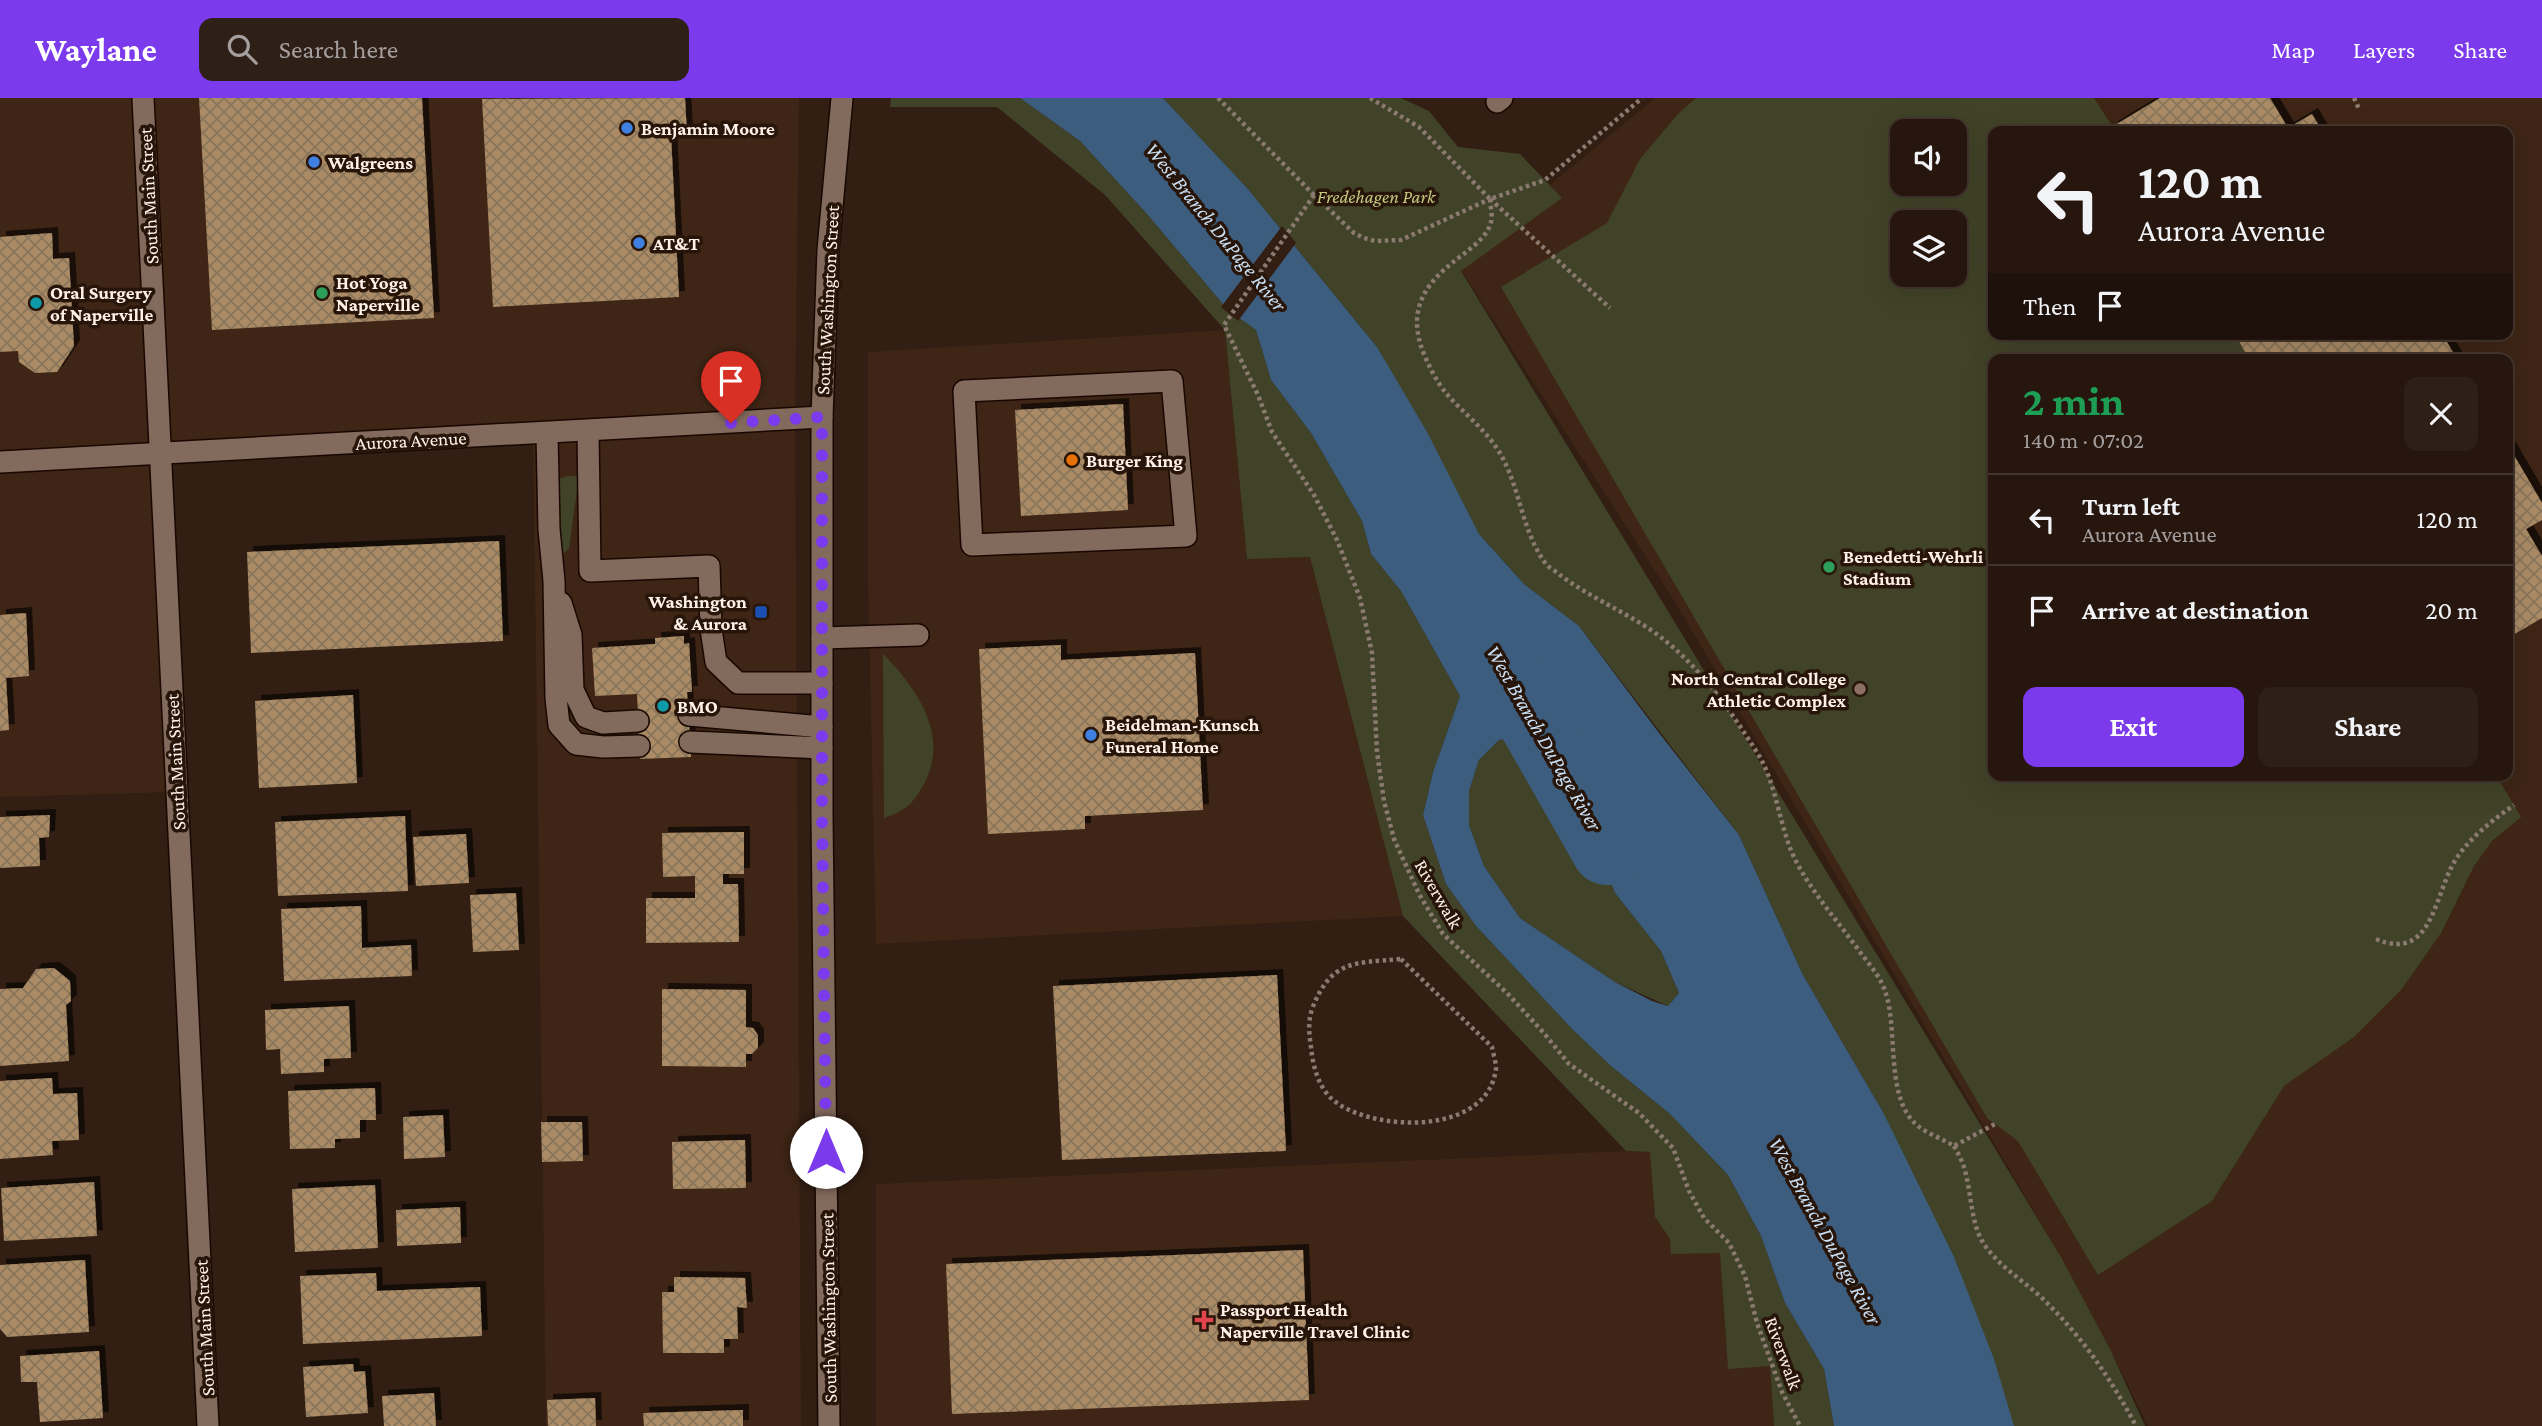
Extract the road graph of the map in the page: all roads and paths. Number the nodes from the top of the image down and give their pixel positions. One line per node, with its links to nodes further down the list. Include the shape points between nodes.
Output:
1 (143, 98): 15 (main road, South Main Street)
2 (842, 98): 12 (main road, South Washington Street, via 828,250)
3 (1218, 98): 8 (path)
4 (1370, 98): 9 (path, via 1419,127)
5 (1642, 98): 9 (path, via 1545,180)
6 (2354, 98): 7 (path)
7 (2359, 109)
8 (1314, 195): 9 (path, via 1354,233 1375,242 1401,240); 35 (path, Riverwalk, via 1224,325 1272,432 1337,540 1360,598 1373,653 1377,752 1394,839 1443,934 1507,993 1569,1065 1639,1113 1673,1148 1704,1218 1729,1242 1745,1276 1757,1323)
9 (1490, 198): 10 (path); 32 (path, via 1492,221 1483,237 1439,272 1422,298 1418,331 1430,366 1445,392 1499,450 1528,529 1547,565 1577,588 1653,631 1719,695 1761,758 1797,864 1885,989 1906,1114 1919,1127)
10 (1610, 308)
11 (965, 412): 11 (main road, via 972,545 1186,536 1172,381 964,391)
12 (822, 417): 13 (main road, Aurora Avenue); 20 (main road, South Washington Street)
13 (589, 431): 14 (main road, Aurora Avenue); 17 (main road)
14 (547, 433): 15 (main road, Aurora Avenue); 18 (main road)
15 (160, 454): 16 (main road, Aurora Avenue); 33 (main road, South Main Street)
16 (0, 463)
17 (590, 571): 18 (main road); 21 (main road, via 709,566 716,662 738,683)
18 (554, 580): 23 (main road, via 571,635 573,690 586,717 604,723); 26 (main road, via 559,725 576,744)
19 (918, 635): 20 (main road)
20 (822, 638): 21 (main road, South Washington Street)
21 (822, 683): 24 (main road, South Washington Street)
22 (689, 715): 24 (main road)
23 (638, 721)
24 (822, 727): 27 (main road, South Washington Street)
25 (690, 742): 27 (main road)
26 (639, 746)
27 (822, 748): 34 (main road, South Washington Street)
28 (2514, 805): 29 (path, via 2459,854 2420,936 2399,944)
29 (2376, 939)
30 (1401, 959): 30 (path, via 1492,1047 1496,1067 1490,1087 1474,1105 1432,1122 1397,1122 1359,1114 1335,1102 1321,1086 1312,1063 1309,1017 1320,988 1338,969)
31 (1995, 1124): 32 (path)
32 (1954, 1146): 36 (path, via 1963,1162 1984,1245 2078,1336 2105,1371)
33 (208, 1426)
34 (829, 1426)
35 (1800, 1426)
36 (2136, 1426)

